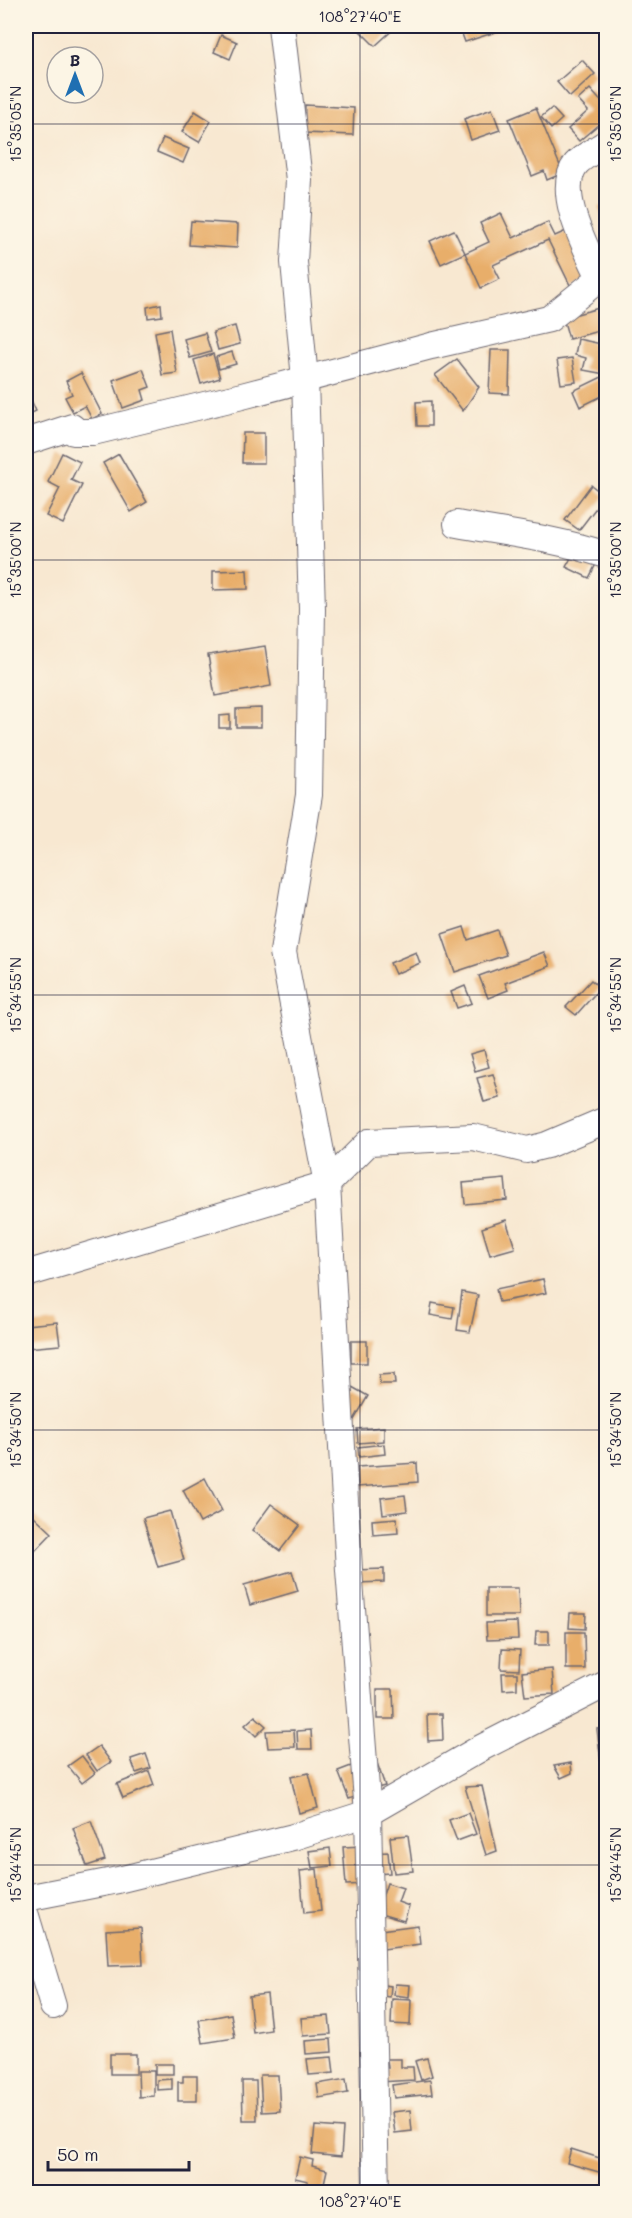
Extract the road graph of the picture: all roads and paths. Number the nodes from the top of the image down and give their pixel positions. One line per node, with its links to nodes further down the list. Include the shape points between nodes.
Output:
1 (281, 26): 4 (street, via 299,180 294,262)
2 (606, 143): 3 (street, via 576,164 569,186 572,210)
3 (603, 277): 4 (street, via 549,319)
4 (305, 380): 5 (street, via 93,432 73,432 72,427); 9 (street, via 312,609 309,795 283,952)
5 (26, 442)
6 (457, 524): 7 (street)
7 (606, 555)
8 (606, 1120): 9 (street, via 527,1150 473,1137 369,1142)
9 (327, 1184): 10 (street); 12 (street, via 349,1570)
10 (26, 1274)
11 (606, 1684): 12 (street, via 481,1748)
12 (368, 1813): 13 (street, via 273,1842); 16 (street)
13 (26, 1898)
14 (26, 1916): 15 (street)
15 (53, 2006)
16 (376, 2193)

